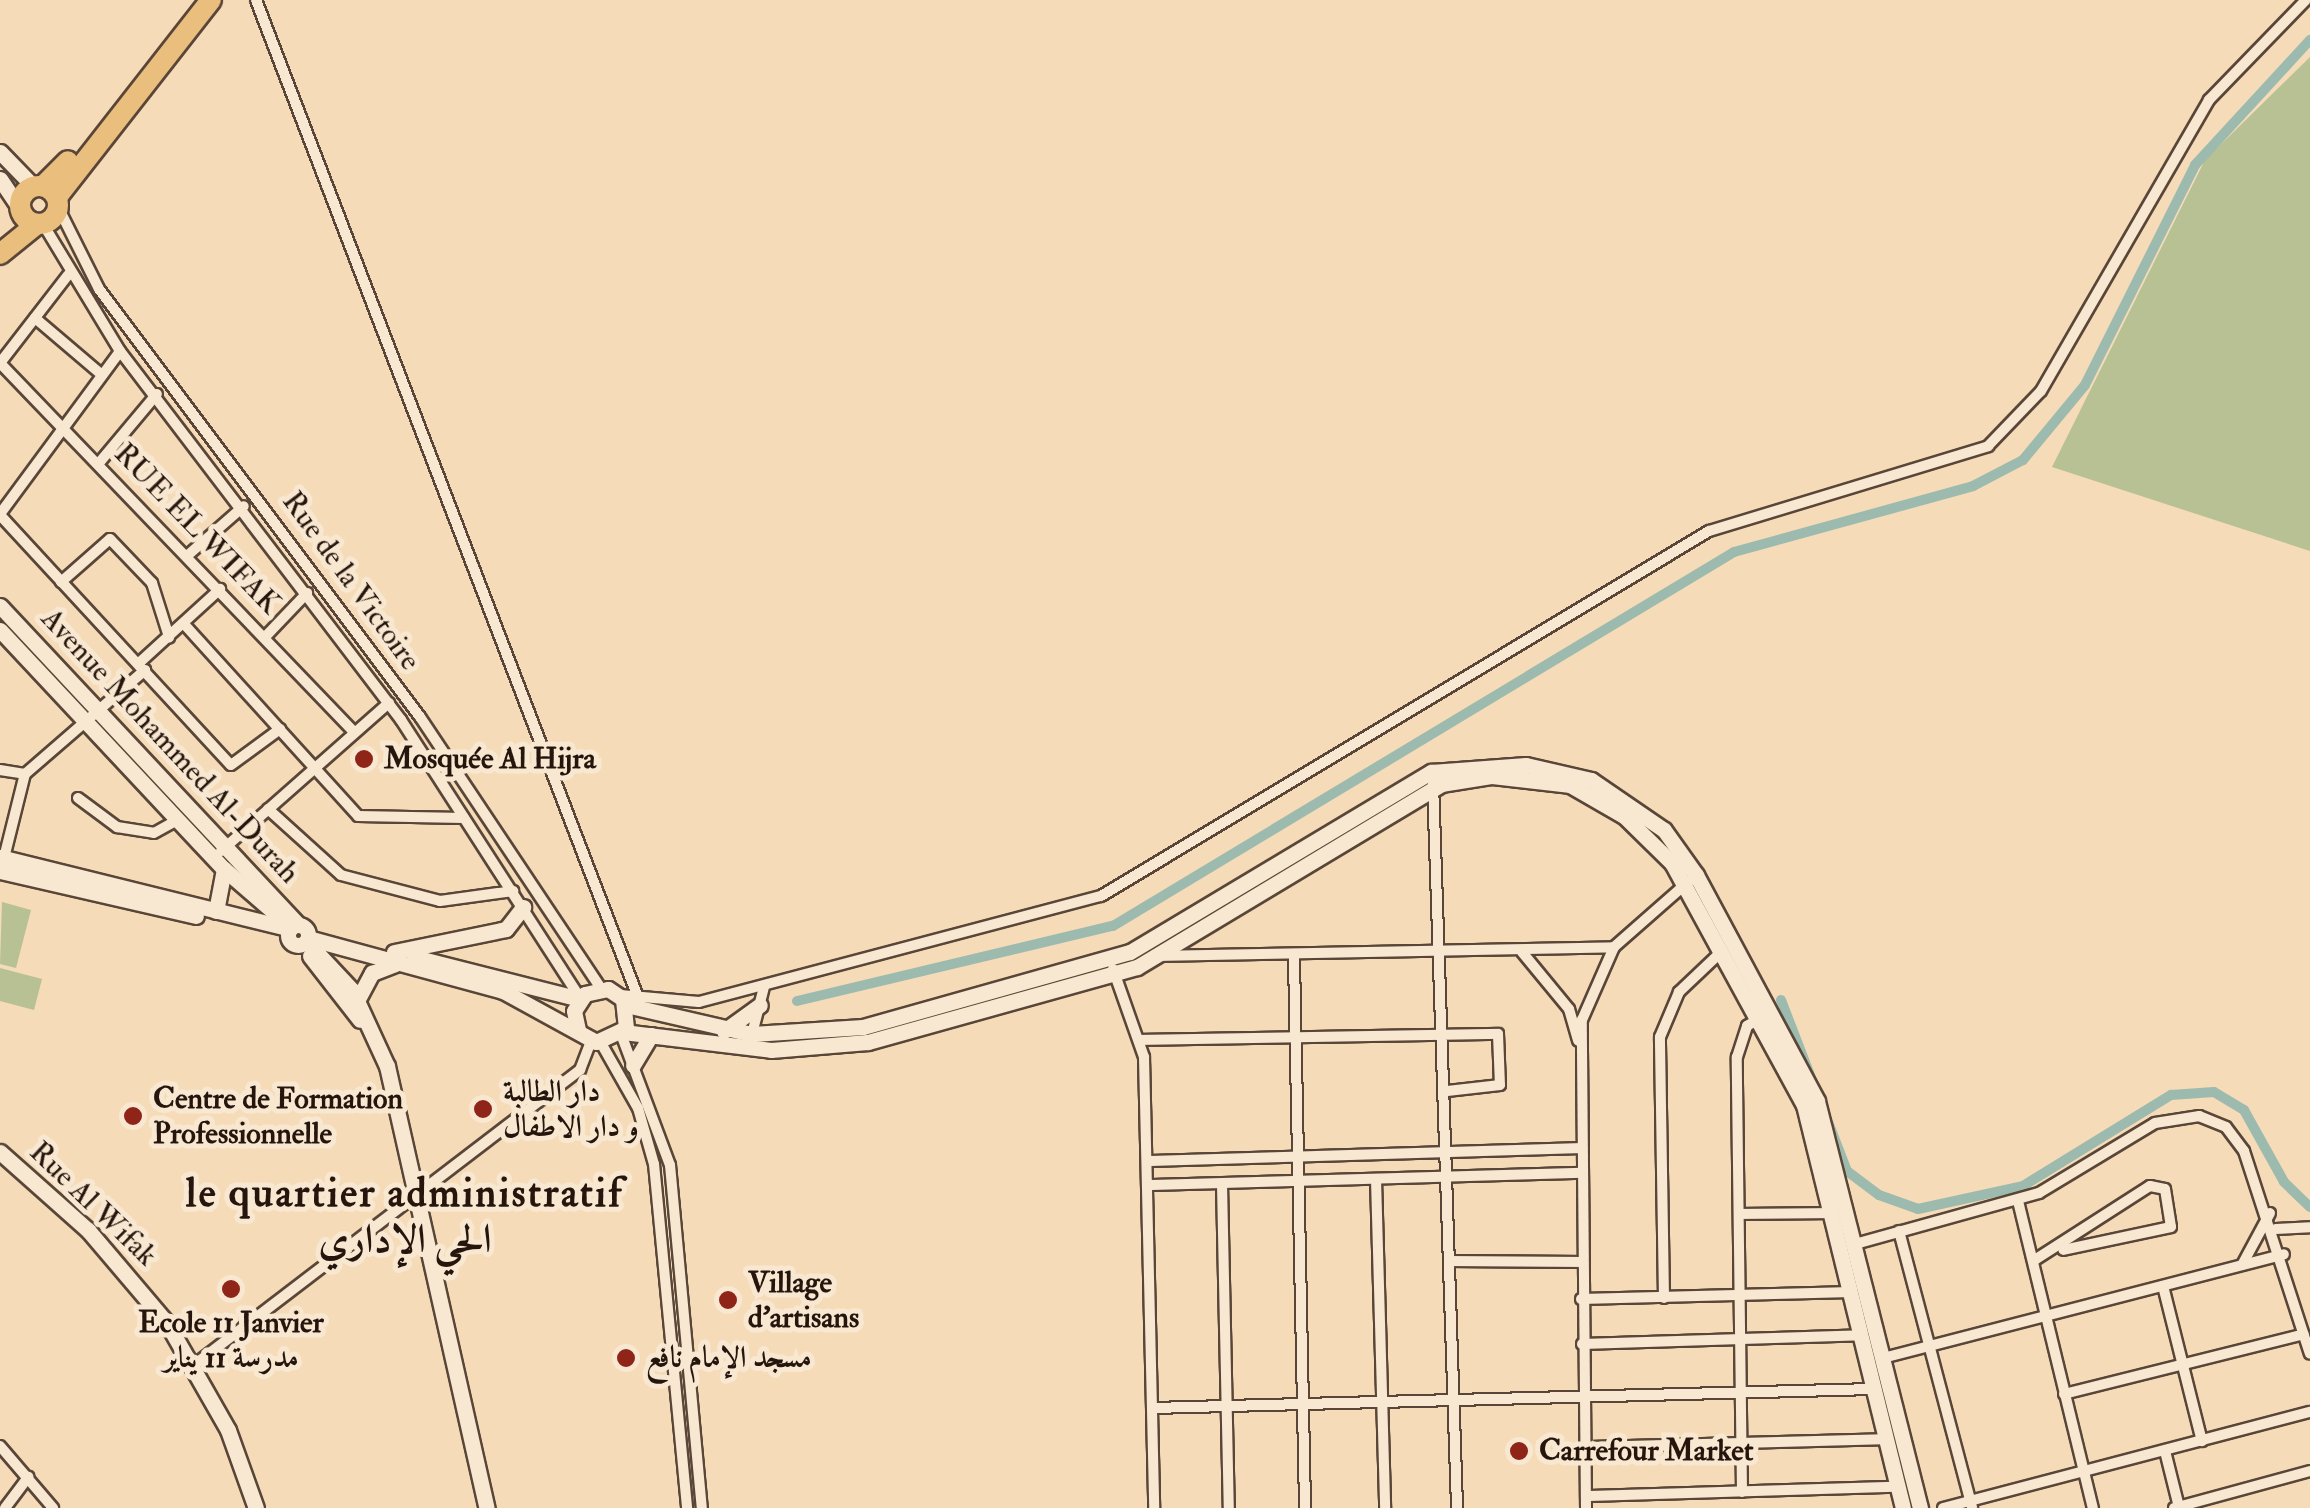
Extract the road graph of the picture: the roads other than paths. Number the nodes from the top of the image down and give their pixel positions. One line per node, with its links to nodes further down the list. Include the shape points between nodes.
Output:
1 (198, 0): 5 (highway)
2 (212, 0): 5 (highway)
3 (256, 0): 64 (street)
4 (2306, 0): 60 (street, via 2209,100 2041,391 1988,446 1709,531 1101,896)
5 (178, 33): 8 (highway)
6 (0, 152): 8 (main road)
7 (0, 179): 9 (main road)
8 (48, 194): 9 (highway); 9 (highway); 61 (street, Rue de la Victoire, via 112,308 420,716)
9 (30, 218): 10 (highway); 11 (street, Rue de la Victoire)
10 (0, 254)
11 (68, 275): 12 (street); 13 (street, Rue de la Victoire)
12 (36, 318): 14 (street); 15 (street)
13 (120, 351): 15 (street); 16 (street, Rue de la Victoire)
14 (0, 363): 17 (street, RUE EL WIFAK)
15 (102, 375): 17 (street)
16 (157, 394): 18 (street); 19 (street, Rue de la Victoire)
17 (62, 425): 18 (street, RUE EL WIFAK); 20 (street)
18 (100, 463): 21 (street, RUE EL WIFAK)
19 (244, 506): 21 (street); 24 (street, Rue de la Victoire)
20 (0, 515): 22 (street)
21 (188, 555): 23 (street, RUE EL WIFAK)
22 (61, 582): 28 (street, via 110,539 152,583); 30 (street)
23 (220, 589): 26 (street); 29 (street, RUE EL WIFAK)
24 (307, 592): 29 (street); 31 (street, Rue de la Victoire)
25 (0, 606): 32 (main road, Avenue Mohammed Al-Durah)
26 (184, 624): 28 (street); 34 (street)
27 (0, 630): 33 (main road, Avenue Mohammed Al-Durah)
28 (169, 637): 30 (street)
29 (265, 637): 35 (street, RUE EL WIFAK)
30 (142, 667): 32 (street); 34 (street, via 234,766)
31 (388, 702): 35 (street); 42 (street, Rue de la Victoire)
32 (100, 709): 33 (street); 44 (main road, Avenue Mohammed Al-Durah)
33 (86, 721): 38 (street); 43 (main road, Avenue Mohammed Al-Durah)
34 (280, 729): 36 (street)
35 (354, 732): 36 (street)
36 (315, 768): 41 (street); 42 (street, via 358,816)
37 (0, 770): 38 (street)
38 (25, 774): 45 (street)
39 (1432, 779): 47 (main road, via 1481,776 1570,786 1634,824); 53 (street); 56 (main road); 59 (main road)
40 (78, 798): 43 (street, via 117,827 154,833)
41 (268, 810): 44 (street); 48 (street, via 340,875 440,901)
42 (464, 818): 48 (street, Rue de la Victoire)
43 (177, 820): 46 (main road, Avenue Mohammed Al-Durah)
44 (228, 845): 46 (street); 51 (main road, Avenue Mohammed Al-Durah)
45 (1, 862): 50 (main road); 51 (main road)
46 (218, 863): 50 (main road); 51 (main road, Avenue Mohammed Al-Durah)
47 (1690, 880): 52 (street); 55 (main road); 66 (main road)
48 (512, 890): 49 (street, Rue de la Victoire)
49 (523, 906): 57 (main road, via 506,929); 62 (street, Rue de la Victoire)
50 (216, 911): 51 (main road)
51 (299, 934): 57 (main road); 63 (main road, Avenue Mohammed Al-Durah); 89 (main road, Avenue Mohammed Al-Durah, via 368,1038)
52 (1614, 946): 54 (street); 75 (street, via 1589,994)
53 (1442, 952): 54 (street); 58 (street); 67 (street)
54 (1522, 952): 75 (street, via 1569,1009)
55 (1719, 954): 66 (main road); 107 (street, via 1678,992 1660,1037)
56 (1158, 956): 58 (street); 59 (main road)
57 (398, 958): 62 (main road); 63 (main road, via 372,973); 72 (main road, via 518,997)
58 (1294, 958): 70 (street)
59 (1112, 967): 73 (street); 74 (main road, via 850,1046)
60 (764, 986): 64 (street, via 699,1002); 65 (street)
61 (602, 988): 62 (main road); 64 (main road)
62 (580, 998): 72 (main road)
63 (358, 999): 89 (main road, Avenue Mohammed Al-Durah, via 386,1066)
64 (628, 1000): 68 (main road); 69 (main road)
65 (760, 1005): 68 (main road); 74 (street)
66 (1764, 1017): 91 (main road, via 1804,1106); 93 (street, via 1737,1056); 97 (main road, via 1817,1102)
67 (1446, 1030): 70 (street); 77 (street); 77 (street, via 1491,1030 1504,1046 1500,1085)
68 (724, 1031): 74 (main road)
69 (622, 1033): 71 (main road); 72 (main road); 76 (street)
70 (1296, 1034): 73 (street); 81 (street)
71 (651, 1035): 74 (main road); 76 (main road)
72 (590, 1038): 89 (street, via 580,1070); 148 (street, via 638,1108 654,1164)
73 (1140, 1040): 82 (street)
74 (750, 1041)
75 (1580, 1046): 78 (street)
76 (633, 1065): 149 (street, via 670,1164)
77 (1447, 1091): 79 (street)
78 (1578, 1148): 79 (street); 83 (street)
79 (1449, 1150): 81 (street); 84 (street)
80 (0, 1152): 117 (main road, Rue Al Wifak, via 114,1256)
81 (1298, 1156): 82 (street); 86 (street)
82 (1147, 1162): 88 (street)
83 (1578, 1174): 84 (street); 102 (street)
84 (1450, 1176): 85 (street); 101 (street)
85 (1376, 1180): 86 (street); 125 (street)
86 (1298, 1182): 87 (street); 124 (street)
87 (1222, 1184): 88 (street); 126 (street)
88 (1148, 1185): 127 (street)
89 (414, 1200): 117 (street); 142 (main road, Avenue Mohammed Al-Durah)
90 (2018, 1201): 92 (street, via 2155,1123 2199,1116 2236,1137); 96 (street); 100 (street)
91 (1832, 1213): 93 (street); 105 (main road)
92 (2270, 1213): 95 (street); 103 (street)
93 (1741, 1214): 106 (street)
94 (2310, 1226): 95 (street)
95 (2276, 1228): 99 (street)
96 (1899, 1231): 97 (street); 114 (street)
97 (1855, 1244): 116 (main road)
98 (2063, 1250): 98 (street, via 2171,1227 2164,1189 2150,1186); 100 (street)
99 (2284, 1254): 103 (street); 110 (street)
100 (2033, 1261): 109 (street)
101 (1452, 1262): 102 (street); 123 (street)
102 (1580, 1262): 108 (street)
103 (2241, 1266): 104 (street)
104 (2162, 1286): 109 (street); 118 (street)
105 (1852, 1292): 106 (street); 111 (main road)
106 (1737, 1296): 107 (street); 112 (street)
107 (1664, 1298): 108 (street)
108 (1581, 1299): 113 (street)
109 (2045, 1314): 114 (street); 121 (street)
110 (2304, 1334): 115 (street); 118 (street)
111 (1862, 1335): 112 (street); 119 (main road)
112 (1738, 1339): 113 (street); 120 (street)
113 (1582, 1344): 122 (street)
114 (1927, 1345): 116 (street); 143 (street)
115 (2310, 1354)
116 (1882, 1358): 156 (main road)
117 (194, 1364): 147 (main road, Rue Al Wifak)
118 (2182, 1366): 121 (street); 130 (street)
119 (1875, 1389): 120 (street); 129 (main road)
120 (1739, 1392): 122 (street); 131 (street)
121 (2064, 1394): 136 (street)
122 (1584, 1396): 123 (street); 133 (street)
123 (1456, 1403): 125 (street); 154 (street)
124 (1303, 1404): 125 (street); 126 (street); 152 (street)
125 (1382, 1404): 153 (street)
126 (1227, 1406): 127 (street); 151 (street)
127 (1152, 1408): 150 (street)
128 (2310, 1412): 130 (street)
129 (1887, 1439): 131 (street); 138 (main road)
130 (2202, 1441): 134 (street)
131 (1740, 1443): 133 (street); 139 (street)
132 (0, 1446): 137 (street)
133 (1585, 1447): 140 (street)
134 (2165, 1452): 136 (street); 144 (street)
135 (2310, 1470): 141 (street)
136 (2083, 1472): 143 (street); 158 (street)
137 (28, 1477): 145 (street); 146 (street)
138 (1898, 1487): 139 (street); 155 (main road)
139 (1742, 1492): 140 (street)
140 (1586, 1502)
141 (2216, 1503): 144 (street)
142 (482, 1504)
143 (1969, 1505): 157 (street)
144 (2176, 1507)
145 (5, 1508)
146 (53, 1508)
147 (256, 1508)
148 (687, 1508)
149 (702, 1508)
150 (1154, 1508)
151 (1229, 1508)
152 (1305, 1508)
153 (1385, 1508)
154 (1457, 1508)
155 (1903, 1508)
156 (1920, 1508)
157 (1943, 1508)
158 (2093, 1508)

